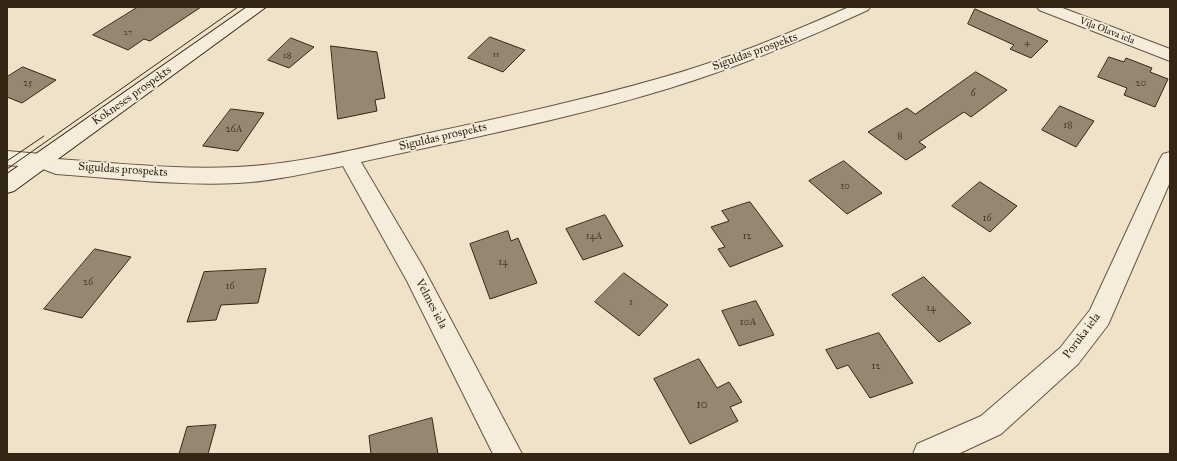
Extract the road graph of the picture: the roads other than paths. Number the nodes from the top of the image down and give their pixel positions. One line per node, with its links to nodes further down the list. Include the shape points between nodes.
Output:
1 (258, 7): 8 (street, Kokneses prospekts)
2 (862, 7): 6 (street, Siguldas prospekts, via 805,34 663,84 558,112)
3 (1045, 7): 4 (street, Viļa Olava iela)
4 (1170, 55)
5 (7, 158): 8 (street, Siguldas prospekts)
6 (348, 158): 8 (street, Siguldas prospekts, via 286,170 196,176 56,166); 10 (street, Velmes iela, via 415,274)
7 (1170, 159): 11 (street, Poruka iela, via 1099,317 1069,356 991,425)
8 (41, 161): 9 (street, Kokneses prospekts)
9 (7, 185)
10 (508, 454)
11 (927, 454)

